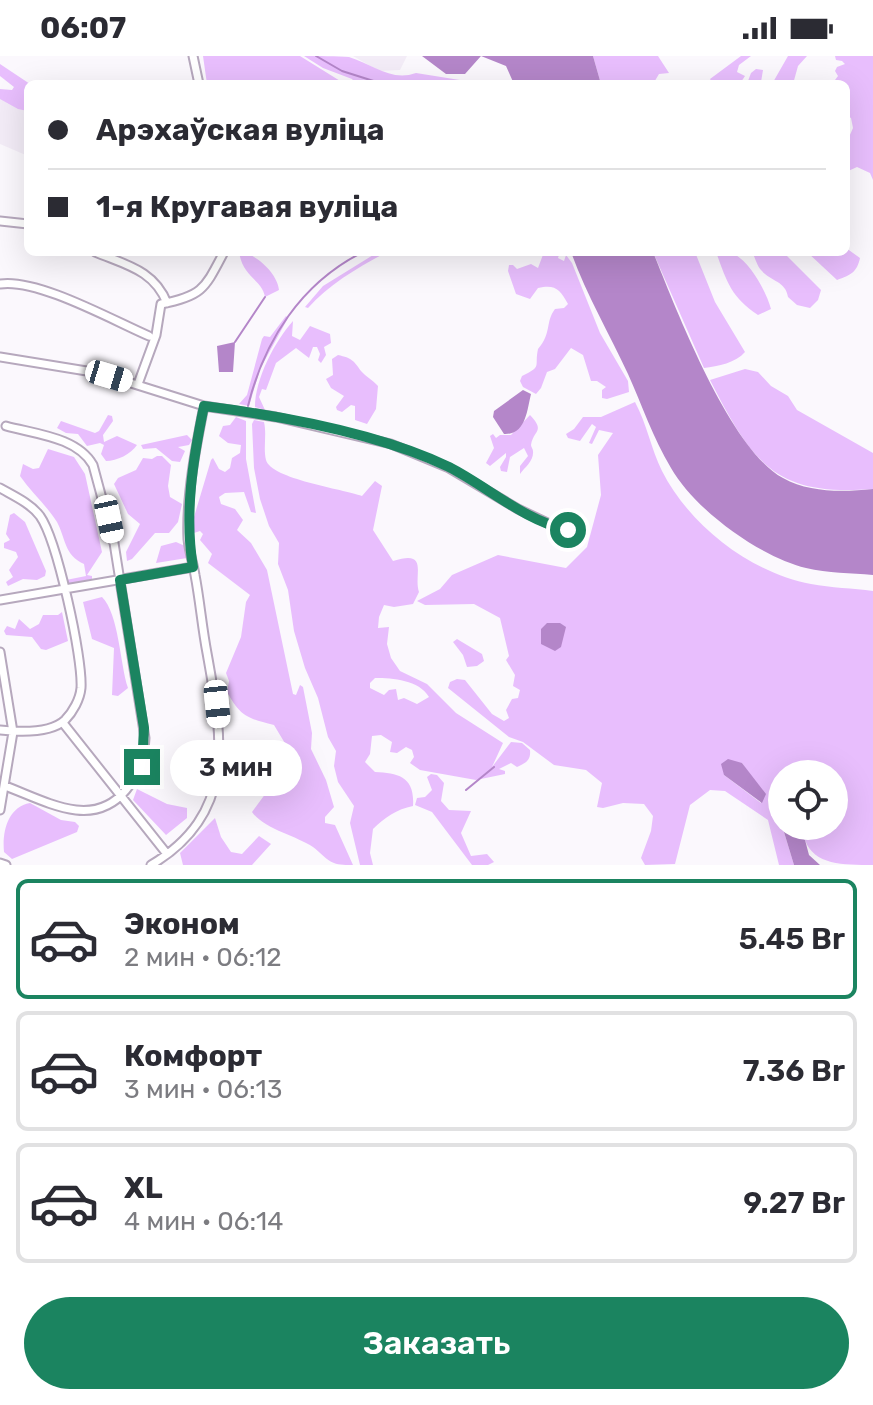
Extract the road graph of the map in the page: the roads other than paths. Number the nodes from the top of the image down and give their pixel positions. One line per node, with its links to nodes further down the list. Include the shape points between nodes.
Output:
1 (193, 56): 2 (street)
2 (198, 80)
3 (0, 221): 4 (street)
4 (24, 224)
5 (105, 256): 8 (street, via 143,272 161,287)
6 (222, 256): 8 (street, via 203,289)
7 (0, 284): 9 (street, via 34,286)
8 (167, 303): 11 (street, via 161,304)
9 (149, 336)
10 (0, 357): 11 (street)
11 (138, 384): 12 (street)
12 (204, 406): 15 (street, via 391,444 449,468); 16 (street, via 194,452 188,538)
13 (6, 426): 17 (street, via 72,444 87,455 109,519)
14 (0, 488): 18 (street, via 41,517)
15 (558, 528)
16 (193, 567): 17 (street); 27 (street, via 217,704 220,763 207,804 193,828)
17 (120, 580): 18 (street); 25 (street, via 145,738 142,767)
18 (65, 590): 19 (street); 21 (street, via 81,689)
19 (0, 600)
20 (0, 652): 23 (street)
21 (63, 723): 23 (street); 25 (street)
22 (0, 730): 23 (street)
23 (13, 732): 24 (street)
24 (5, 786): 25 (street, via 77,810 101,807); 26 (street)
25 (122, 796): 27 (street)
26 (0, 810)
27 (167, 854): 30 (street)
28 (0, 863): 29 (street)
29 (6, 865)
30 (151, 865)

